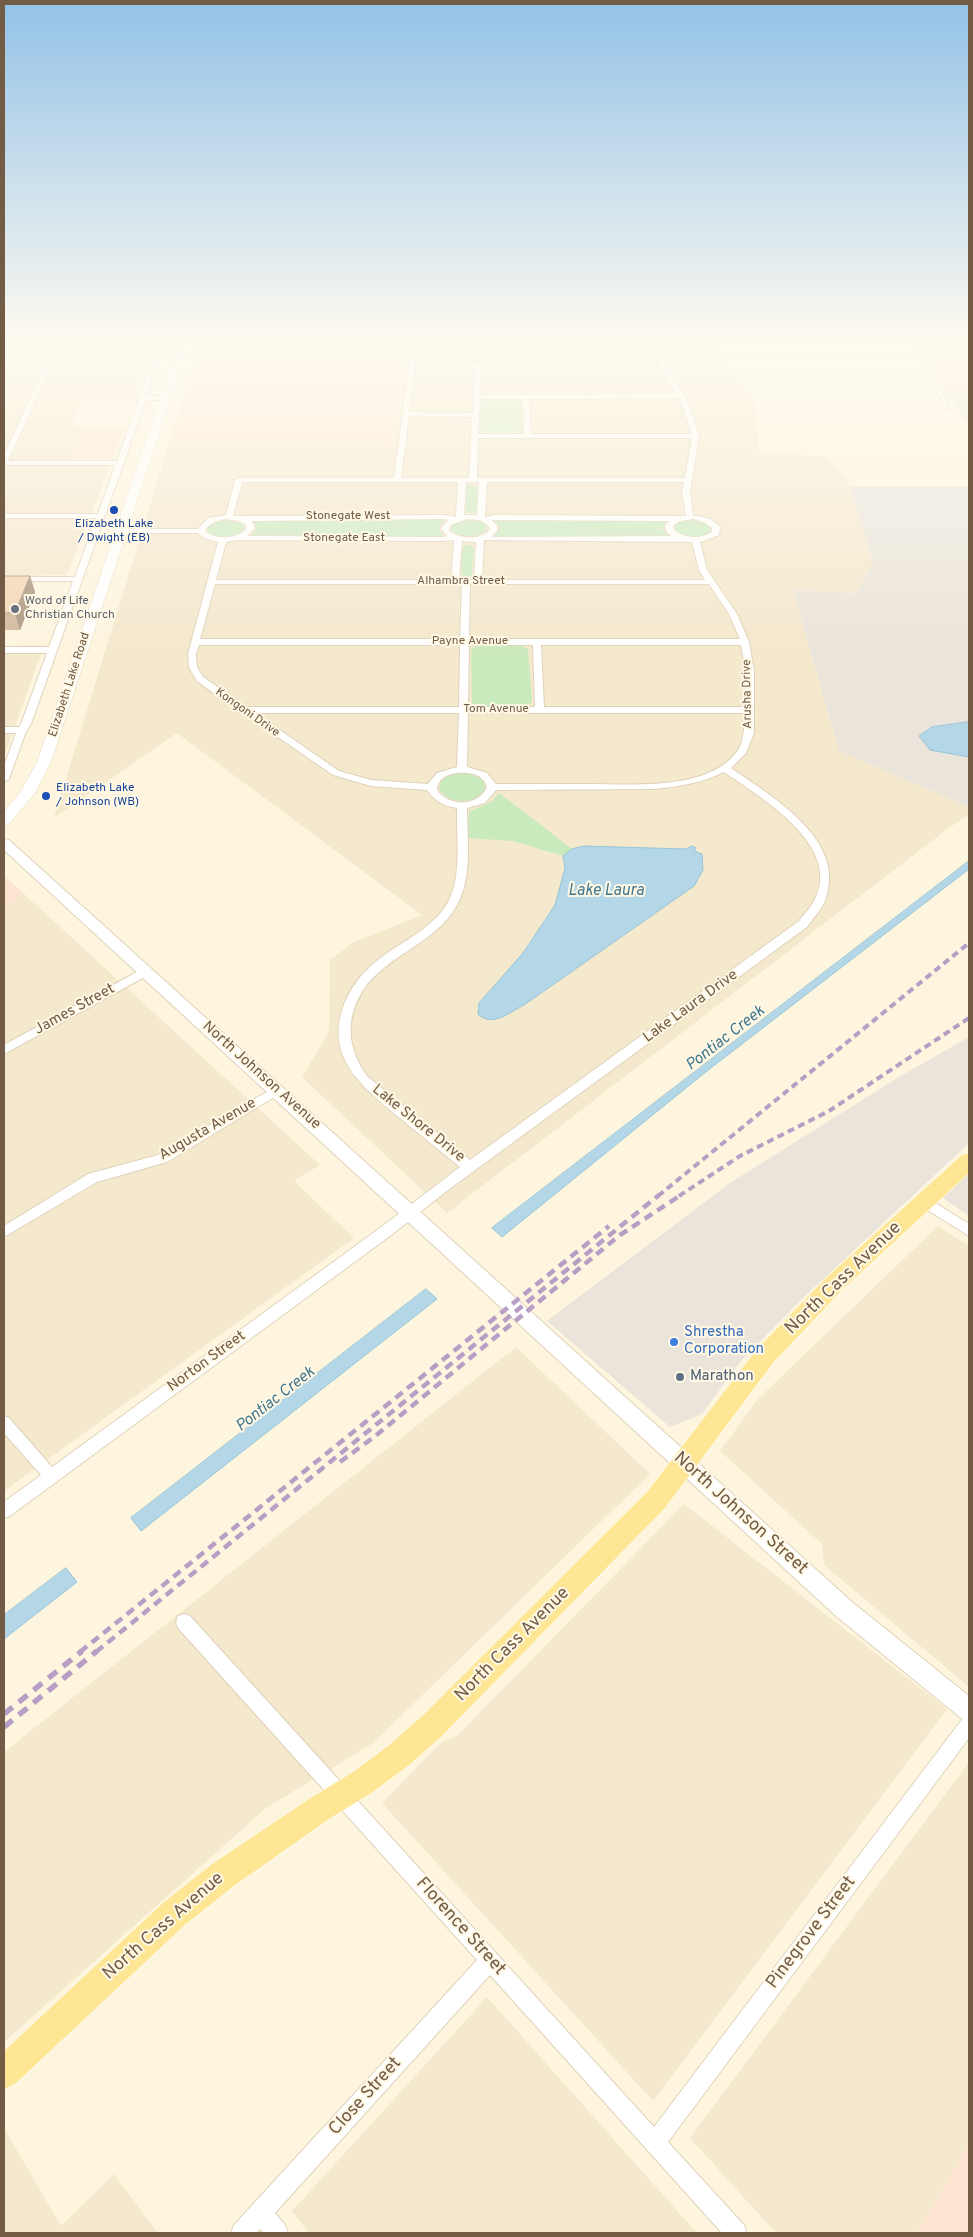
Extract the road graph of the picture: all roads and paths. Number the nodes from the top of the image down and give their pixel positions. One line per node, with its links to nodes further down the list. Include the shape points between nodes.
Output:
1 (10, 448): 7 (street)
2 (126, 448): 8 (street, Elizabeth Lake Road)
3 (149, 448): 22 (main road, Elizabeth Lake Road)
4 (401, 448): 9 (street)
5 (474, 448): 11 (street)
6 (694, 448): 13 (street)
7 (4, 462): 8 (street)
8 (121, 463): 15 (street, Elizabeth Lake Road)
9 (397, 480): 10 (street); 16 (street, via 239,480)
10 (462, 480): 11 (street); 19 (street)
11 (473, 480): 12 (street)
12 (483, 480): 13 (street); 20 (street)
13 (688, 480): 17 (street, via 686,498)
14 (4, 516): 15 (street)
15 (101, 516): 31 (street, Elizabeth Lake Road)
16 (228, 517): 18 (street, Stonegate West); 23 (street, via 213,519)
17 (690, 517): 21 (street); 29 (street, via 705,519 717,531 712,536)
18 (241, 518): 19 (street, Stonegate West); 24 (street, via 248,522 250,529 246,534)
19 (458, 518): 20 (street, Stonegate West); 25 (street, via 445,528)
20 (483, 519): 21 (street); 26 (street, via 492,523 494,528)
21 (678, 519): 27 (street, via 670,523 669,529)
22 (122, 528): 23 (street); 55 (main road, Elizabeth Lake Road, via 40,773 22,802)
23 (202, 528): 28 (street, via 210,538)
24 (233, 538): 25 (street, Stonegate East); 28 (street, Stonegate East)
25 (456, 538): 26 (street, Stonegate East); 33 (street)
26 (482, 538): 27 (street); 35 (street)
27 (682, 538): 29 (street)
28 (223, 539): 32 (street, Kongoni Drive)
29 (695, 539): 36 (street, Arusha Drive, via 701,566)
30 (4, 579): 31 (street)
31 (79, 579): 42 (street, Elizabeth Lake Road)
32 (211, 582): 33 (street, Alhambra Street); 37 (street, Kongoni Drive)
33 (455, 582): 34 (street, Alhambra Street)
34 (466, 582): 35 (street, Alhambra Street); 38 (street)
35 (478, 582): 36 (street, Alhambra Street)
36 (710, 582): 40 (street, Arusha Drive, via 732,614)
37 (195, 642): 38 (street, Payne Avenue); 43 (street, Kongoni Drive, via 191,660 198,676)
38 (465, 642): 39 (street, Payne Avenue); 44 (street)
39 (537, 642): 40 (street, Payne Avenue); 45 (street)
40 (745, 642): 46 (street, Arusha Drive, via 750,665)
41 (4, 650): 42 (street)
42 (53, 650): 48 (street, Elizabeth Lake Road)
43 (242, 710): 44 (street, Tom Avenue); 52 (street, Kongoni Drive, via 342,776 385,786)
44 (464, 710): 45 (street, Tom Avenue); 50 (street)
45 (540, 710): 46 (street, Tom Avenue)
46 (749, 710): 49 (street, Arusha Drive, via 747,742 740,754)
47 (4, 730): 48 (street)
48 (23, 730): 51 (street, Elizabeth Lake Road)
49 (724, 768): 53 (street, Arusha Drive, via 699,779 664,786); 61 (street, Lake Laura Drive, via 791,816 814,842 825,874 824,888 816,908 791,934)
50 (462, 769): 52 (street, via 441,774 433,781); 53 (street, via 483,774)
51 (4, 779)
52 (432, 787): 54 (street, via 440,800)
53 (492, 787): 54 (street, via 484,800)
54 (462, 805): 61 (street, Lake Shore Drive, via 460,877 455,899 435,924 364,978 348,1007 344,1036 352,1062 370,1087)
55 (4, 822)
56 (4, 843): 57 (street, North Johnson Avenue)
57 (146, 971): 58 (street, James Street); 59 (street, North Johnson Avenue)
58 (4, 1050)
59 (276, 1090): 63 (street, North Johnson Avenue); 65 (street, Augusta Avenue, via 162,1158 93,1178)
60 (969, 1161): 62 (main road, North Cass Avenue)
61 (470, 1167): 63 (street, Lake Laura Drive)
62 (926, 1202): 64 (street); 68 (main road, North Cass Avenue, via 834,1284 762,1359)
63 (410, 1212): 66 (street, North Johnson Avenue); 69 (street, Norton Street)
64 (969, 1231)
65 (4, 1232)
66 (517, 1310): 68 (street, North Johnson Street)
67 (4, 1423): 69 (street)
68 (684, 1463): 72 (street, North Johnson Street, via 844,1608); 74 (main road, North Cass Avenue, via 632,1526 432,1726 387,1764)
69 (51, 1476): 70 (street, Norton Street)
70 (4, 1511)
71 (184, 1622): 74 (street, Florence Street)
72 (969, 1710)
73 (969, 1724): 77 (street, Pinegrove Street)
74 (341, 1795): 75 (street, Florence Street); 76 (main road, North Cass Avenue, via 187,1903)
75 (490, 1960): 77 (street, Florence Street); 78 (street, Close Street)
76 (4, 2073)
77 (655, 2143): 81 (street, Florence Street)
78 (261, 2212): 79 (street, Close Street); 80 (street)
79 (242, 2233)
80 (277, 2233)
81 (736, 2233)

